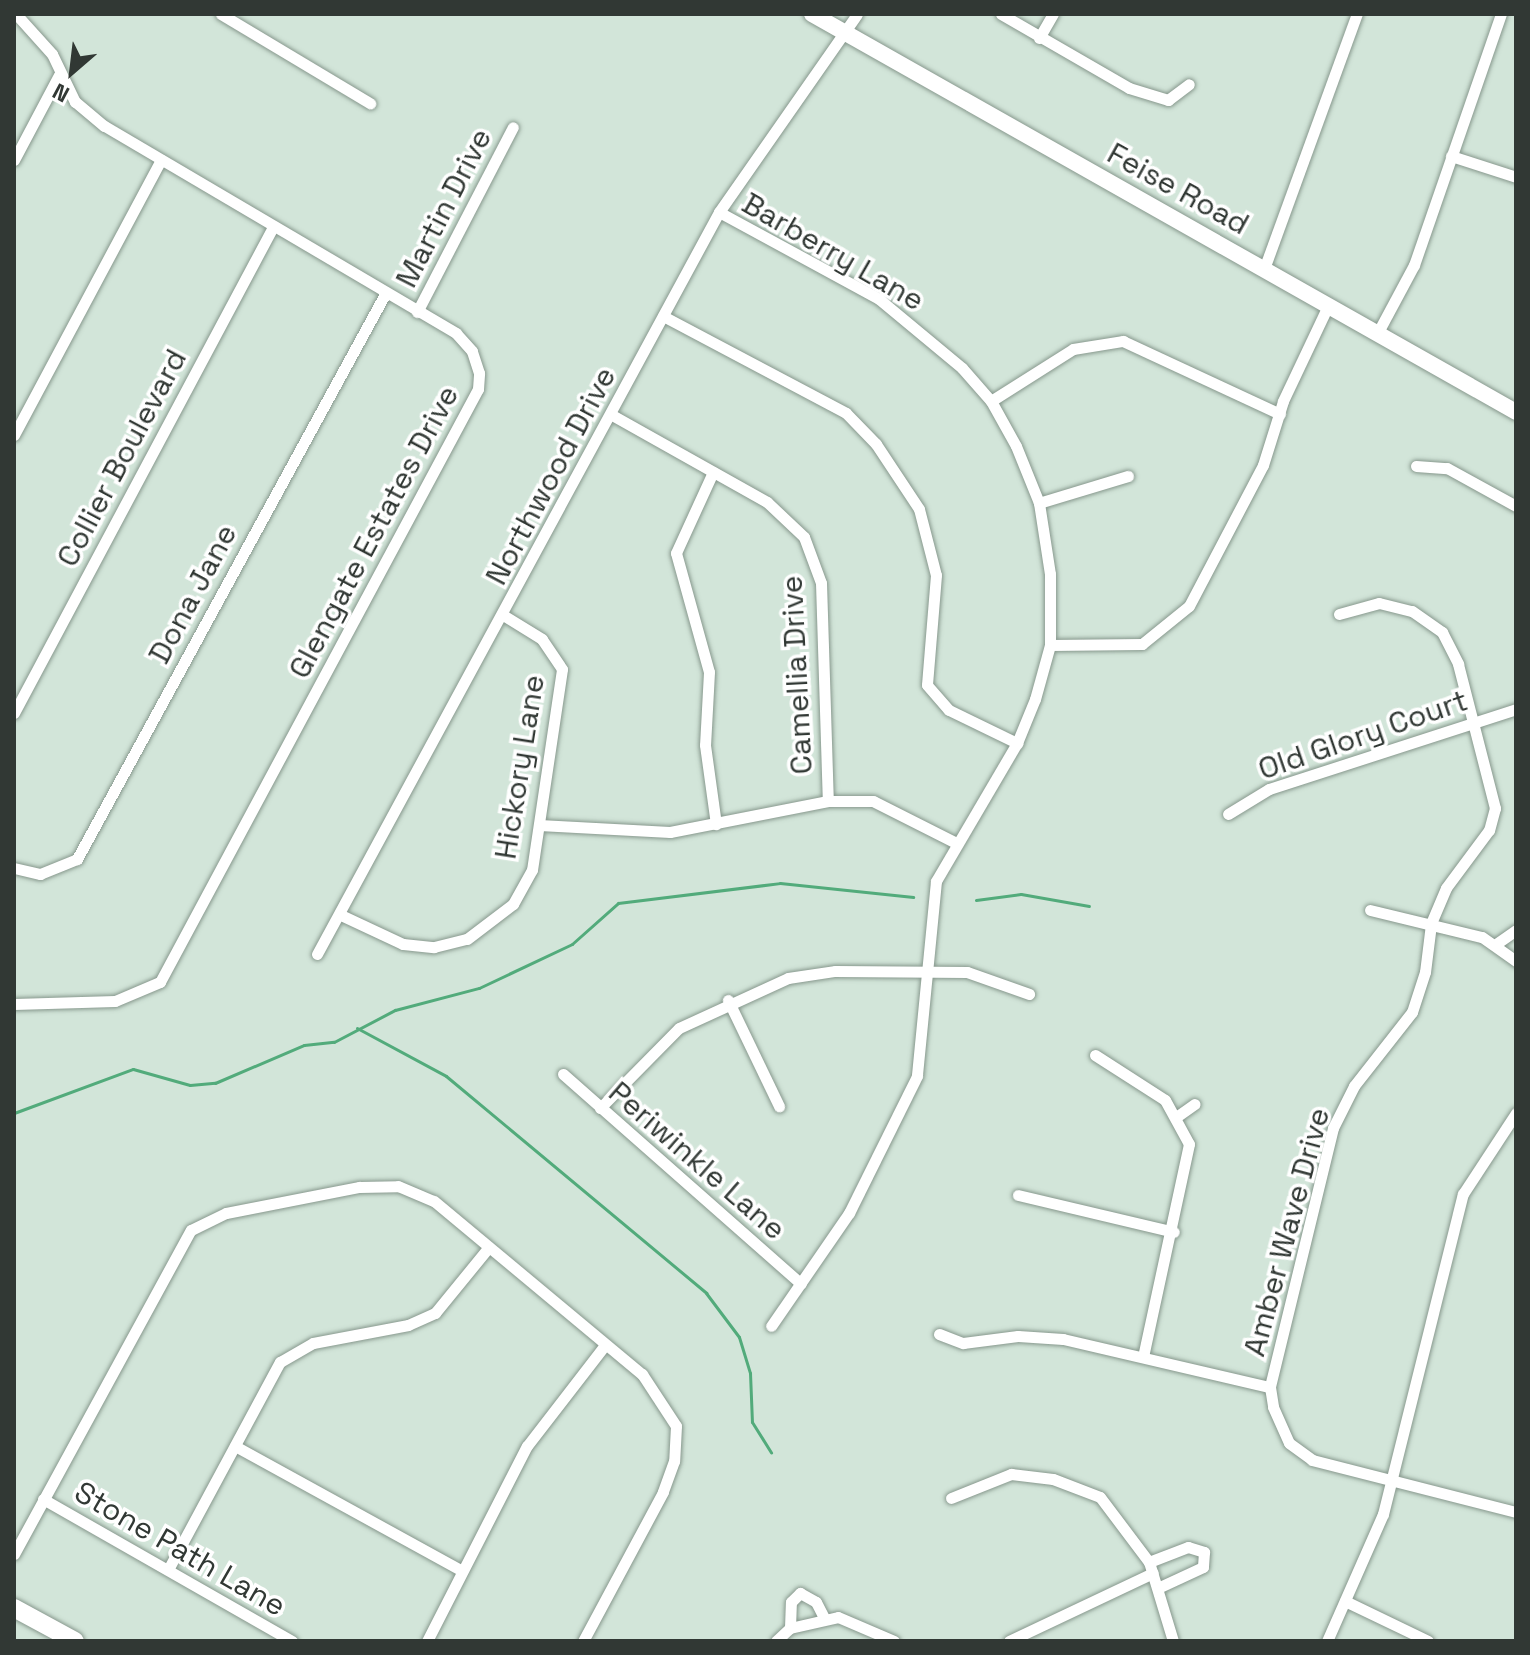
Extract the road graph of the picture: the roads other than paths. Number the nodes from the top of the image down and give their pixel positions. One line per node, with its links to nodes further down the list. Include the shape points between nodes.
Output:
1 (16, 14): 11 (street, Glengate Estates Drive, via 52,54)
2 (221, 14): 13 (street)
3 (812, 14): 9 (main road, Feise Road)
4 (857, 14): 9 (street, Northwood Drive)
5 (1001, 14): 10 (street)
6 (1053, 14): 10 (street)
7 (1357, 14): 21 (street)
8 (1501, 14): 15 (street)
9 (846, 33): 19 (street, Northwood Drive); 21 (main road, Feise Road)
10 (1039, 38): 12 (street, via 1161,100)
11 (59, 75): 16 (street); 17 (street, Glengate Estates Drive, via 75,102)
12 (1189, 84)
13 (370, 103)
14 (513, 127): 24 (street, Martin Drive)
15 (1451, 156): 18 (street); 26 (street, via 1414,265)
16 (14, 160)
17 (161, 160): 20 (street, Glengate Estates Drive); 31 (street)
18 (1516, 177)
19 (719, 212): 25 (street, Northwood Drive); 27 (street, Barberry Lane, via 879,299 939,347)
20 (273, 227): 22 (street, Glengate Estates Drive); 41 (street, Collier Boulevard)
21 (1264, 269): 23 (main road, Feise Road)
22 (385, 294): 24 (street, Glengate Estates Drive); 49 (street, Dona Jane, via 77,859 40,874)
23 (1328, 306): 26 (main road, Feise Road); 29 (street)
24 (417, 312): 60 (street, Glengate Estates Drive, via 456,333 472,351 478,389 172,965 160,982 115,1001)
25 (663, 316): 30 (street, Northwood Drive); 43 (street, via 846,413 876,444 919,509 936,575 927,685 949,710)
26 (1377, 334): 28 (main road, Feise Road)
27 (991, 401): 29 (street, via 1073,349 1123,341); 35 (street, Barberry Lane)
28 (1516, 412)
29 (1280, 414): 39 (street, via 1263,465 1189,606 1168,628 1123,648)
30 (612, 415): 33 (street, Camellia Drive); 38 (street, Northwood Drive)
31 (14, 435)
32 (1416, 466): 36 (street, via 1447,468)
33 (713, 472): 44 (street, Camellia Drive, via 790,518 818,569); 46 (street, via 676,553 709,672 705,745)
34 (1128, 476): 35 (street)
35 (1039, 503): 39 (street, Barberry Lane, via 1050,574)
36 (1516, 506)
37 (1339, 614): 42 (street, Amber Wave Drive, via 1379,603 1412,611 1435,625 1458,664)
38 (503, 615): 47 (street, Hickory Lane, via 542,639 562,669); 51 (street, Northwood Drive)
39 (1050, 645): 43 (street, Barberry Lane)
40 (1516, 709): 42 (street, Old Glory Court)
41 (14, 713)
42 (1475, 723): 45 (street, Old Glory Court, via 1269,789); 52 (street, Amber Wave Drive, via 1495,808 1489,830 1446,888)
43 (1017, 743): 48 (street, Barberry Lane)
44 (828, 801): 46 (street); 48 (street, via 892,807)
45 (1228, 814)
46 (716, 824): 47 (street, via 624,834)
47 (539, 825): 51 (street, Hickory Lane, via 532,870 513,904 467,939 434,947 403,944)
48 (954, 842): 57 (street, Barberry Lane, via 929,904)
49 (14, 868)
50 (1370, 910): 52 (street)
51 (343, 916): 55 (street, Northwood Drive)
52 (1431, 924): 54 (street); 76 (street, Amber Wave Drive, via 1425,972 1412,1012 1354,1086 1333,1128)
53 (1516, 930): 54 (street)
54 (1496, 944): 56 (street)
55 (317, 954)
56 (1516, 961)
57 (926, 972): 58 (street, via 996,978); 59 (street, via 788,978); 71 (street, Barberry Lane, via 917,1076 849,1213)
58 (1029, 994)
59 (728, 1000): 64 (street); 65 (street, via 679,1028)
60 (14, 1004)
61 (1095, 1055): 67 (street, via 1158,1093)
62 (563, 1074): 65 (street, Periwinkle Lane)
63 (1195, 1104): 67 (street)
64 (779, 1106)
65 (600, 1108): 71 (street, Periwinkle Lane)
66 (1516, 1113): 78 (street, via 1463,1194)
67 (1179, 1115): 69 (street, via 1189,1150)
68 (1018, 1195): 69 (street)
69 (1174, 1232): 75 (street)
70 (488, 1248): 74 (street); 77 (street, via 435,1313 408,1325 313,1343 280,1362); 80 (street, via 434,1201 398,1186 359,1187 207,1220 191,1230 170,1259)
71 (801, 1284): 72 (street, Barberry Lane)
72 (771, 1326)
73 (939, 1334): 75 (street, via 963,1343 1018,1336 1063,1339)
74 (605, 1345): 85 (street, via 527,1446); 94 (street, via 662,1398 676,1426 677,1445 663,1492)
75 (1143, 1357): 76 (street)
76 (1270, 1387): 78 (street, Amber Wave Drive, via 1283,1432 1301,1453)
77 (235, 1446): 83 (street); 85 (street)
78 (1392, 1482): 81 (street, Amber Wave Drive); 87 (street)
79 (951, 1498): 84 (street, via 1011,1474 1053,1479 1113,1506)
80 (43, 1499): 82 (street); 83 (street, Stone Path Lane)
81 (1516, 1512)
82 (14, 1554)
83 (170, 1566): 92 (street, Stone Path Lane)
84 (1151, 1568): 86 (street); 86 (street, via 1188,1547 1204,1552 1203,1567); 97 (street)
85 (462, 1571): 93 (street)
86 (1160, 1587): 98 (street)
87 (1345, 1601): 99 (street); 100 (street)
88 (14, 1608): 91 (main road)
89 (824, 1618): 90 (street); 90 (street, via 816,1602 800,1593 791,1602); 96 (street, via 851,1621)
90 (790, 1628): 95 (street)
91 (75, 1641)
92 (292, 1641)
93 (427, 1641)
94 (583, 1641)
95 (776, 1641)
96 (894, 1641)
97 (1009, 1641)
98 (1173, 1641)
99 (1327, 1641)
100 (1428, 1641)

